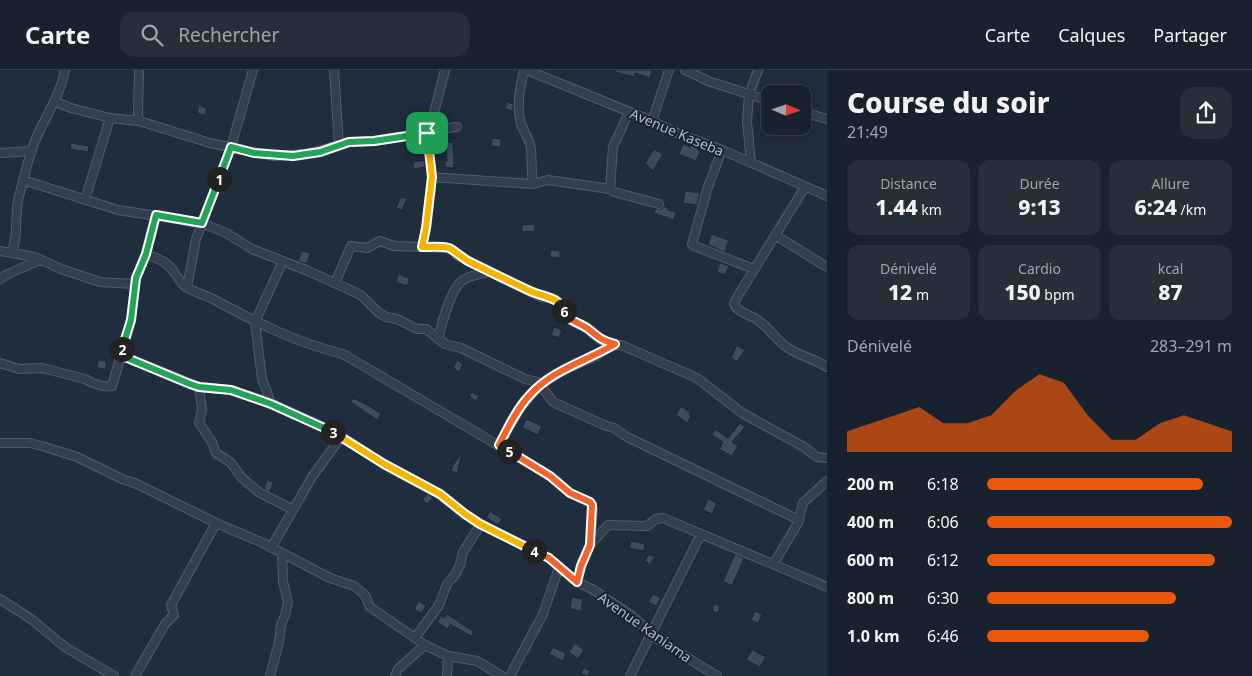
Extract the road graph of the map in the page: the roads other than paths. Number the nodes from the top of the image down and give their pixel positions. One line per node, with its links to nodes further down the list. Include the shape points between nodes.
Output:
1 (66, 70): 12 (street)
2 (139, 70): 17 (street)
3 (253, 70): 22 (street)
4 (334, 70): 21 (street)
5 (446, 70): 20 (street)
6 (526, 70): 13 (street, Avenue Kaseba); 29 (street, via 518,106 531,148)
7 (670, 70): 18 (street)
8 (685, 70): 10 (street)
9 (758, 70): 10 (street)
10 (749, 95): 11 (street); 26 (street, via 747,121)
11 (761, 98)
12 (56, 102): 15 (street); 24 (street)
13 (629, 112): 18 (street, Avenue Kaseba); 31 (street, via 613,146)
14 (811, 115): 16 (street)
15 (110, 118): 17 (street); 33 (street)
16 (827, 119)
17 (139, 121): 22 (street)
18 (652, 121): 23 (street, Avenue Kaseba)
19 (457, 127): 20 (street)
20 (429, 131): 21 (street); 27 (street)
21 (339, 144): 22 (street, via 320,152 287,156)
22 (231, 147): 36 (street)
23 (722, 150): 26 (street, Avenue Kaseba); 45 (street, via 692,244)
24 (32, 151): 25 (street); 28 (street)
25 (0, 153)
26 (751, 163): 30 (street, Avenue Kaseba)
27 (432, 177): 29 (street); 38 (street)
28 (24, 180): 33 (street); 40 (street)
29 (533, 184): 31 (street, via 548,180)
30 (805, 187): 32 (street, Avenue Kaseba); 37 (street)
31 (610, 189): 34 (street)
32 (827, 196)
33 (85, 200): 35 (street, via 118,210)
34 (659, 204)
35 (156, 215): 36 (street); 41 (street)
36 (202, 223): 43 (street); 50 (street)
37 (775, 235): 44 (street); 45 (street)
38 (422, 247): 46 (street, via 453,250); 48 (street, via 394,246 380,241 367,248 351,246)
39 (0, 250): 40 (street)
40 (11, 253): 42 (street)
41 (146, 254): 49 (street); 50 (street, via 164,261)
42 (40, 260): 47 (street); 49 (street, via 100,282)
43 (283, 261): 48 (street); 51 (street)
44 (827, 267)
45 (754, 269): 56 (street, via 736,299 736,309 755,318 792,350)
46 (490, 272): 52 (street, via 470,277 455,289); 53 (street, via 554,299 563,307 567,318 601,340)
47 (0, 279)
48 (335, 283): 52 (street, via 361,295 386,317 416,329 426,329)
49 (134, 284): 54 (street, via 131,320)
50 (187, 288): 51 (street)
51 (256, 322): 59 (street, via 262,379); 62 (street, via 343,354)
52 (438, 339): 57 (street)
53 (615, 344): 57 (street); 63 (street, via 696,378 742,414 817,457)
54 (120, 355): 55 (street, via 114,384 109,387 42,368 20,369); 58 (street, Avenue Kaniama)
55 (0, 363)
56 (827, 367)
57 (541, 384): 62 (street, via 515,414); 67 (street, via 552,402 614,428)
58 (199, 387): 59 (street, Avenue Kaniama, via 231,390); 65 (street, via 202,410 199,423 216,453 230,462 250,486)
59 (271, 404): 60 (street, Avenue Kaniama)
60 (341, 437): 65 (street); 69 (street, Avenue Kaniama, via 440,494)
61 (0, 442): 68 (street, via 30,443 77,457)
62 (499, 445): 66 (street, via 550,476 570,493 590,502)
63 (827, 458)
64 (826, 484): 67 (street, via 803,503)
65 (292, 509): 73 (street)
66 (593, 517): 70 (street); 72 (street)
67 (799, 520): 75 (street)
68 (216, 523): 73 (street); 85 (street, via 171,605 174,615 165,624)
69 (480, 524): 76 (street, Avenue Kaniama, via 549,558); 81 (street, via 463,552 455,575 446,584 439,605)
70 (608, 525): 71 (street, via 647,526 663,518); 72 (street)
71 (700, 534): 75 (street); 80 (street)
72 (590, 545): 77 (street)
73 (271, 548): 74 (street)
74 (282, 553): 81 (street, via 362,591 370,607); 86 (street, via 288,603)
75 (774, 563): 78 (street)
76 (559, 567): 77 (street, Avenue Kaniama); 90 (street, via 543,614)
77 (577, 582): 80 (street, Avenue Kaniama, via 632,616)
78 (827, 587)
79 (0, 599): 84 (street, via 65,647)
80 (650, 634): 91 (street); 92 (street, Avenue Kaniama)
81 (415, 638): 82 (street)
82 (425, 645): 83 (street); 87 (street, via 398,669)
83 (448, 656): 88 (street); 89 (street, via 477,661)
84 (114, 676)
85 (135, 676)
86 (270, 676)
87 (395, 676)
88 (447, 676)
89 (502, 676)
90 (510, 676)
91 (630, 676)
92 (718, 676)

